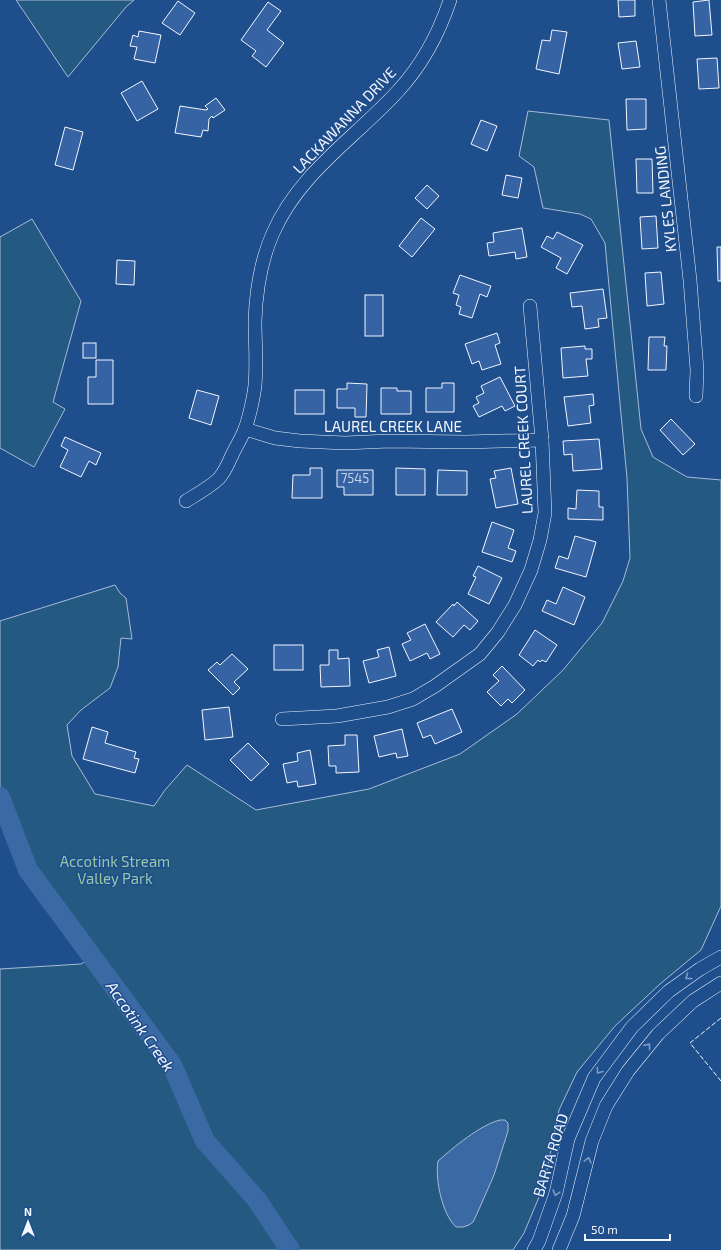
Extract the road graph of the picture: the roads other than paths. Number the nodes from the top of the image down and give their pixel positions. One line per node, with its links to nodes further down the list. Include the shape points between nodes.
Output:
1 (450, 0): 5 (street, LACKAWANNA DRIVE, via 434,40 399,91 334,151 306,181 287,206 276,227 267,248 257,295 255,386)
2 (659, 0): 4 (street, KYLES LANDING, via 690,280 697,370)
3 (530, 306): 6 (street, LAUREL CREEK COURT)
4 (696, 396)
5 (245, 429): 6 (street, LAUREL CREEK LANE, via 275,438 308,441); 7 (street, LACKAWANNA DRIVE, via 220,478)
6 (542, 440): 8 (street, LAUREL CREEK COURT, via 545,513 536,555 515,605 480,654 413,699 388,707 337,716)
7 (186, 501)
8 (282, 719)
9 (721, 957): 11 (street, BARTA ROAD, one-way to 11, via 700,968 669,991 632,1027 594,1078 568,1139 556,1193)
10 (721, 983): 12 (street, one-way to 10, via 573,1216 592,1141 606,1106 628,1071 658,1034 693,1001)
11 (534, 1250)
12 (559, 1250)

